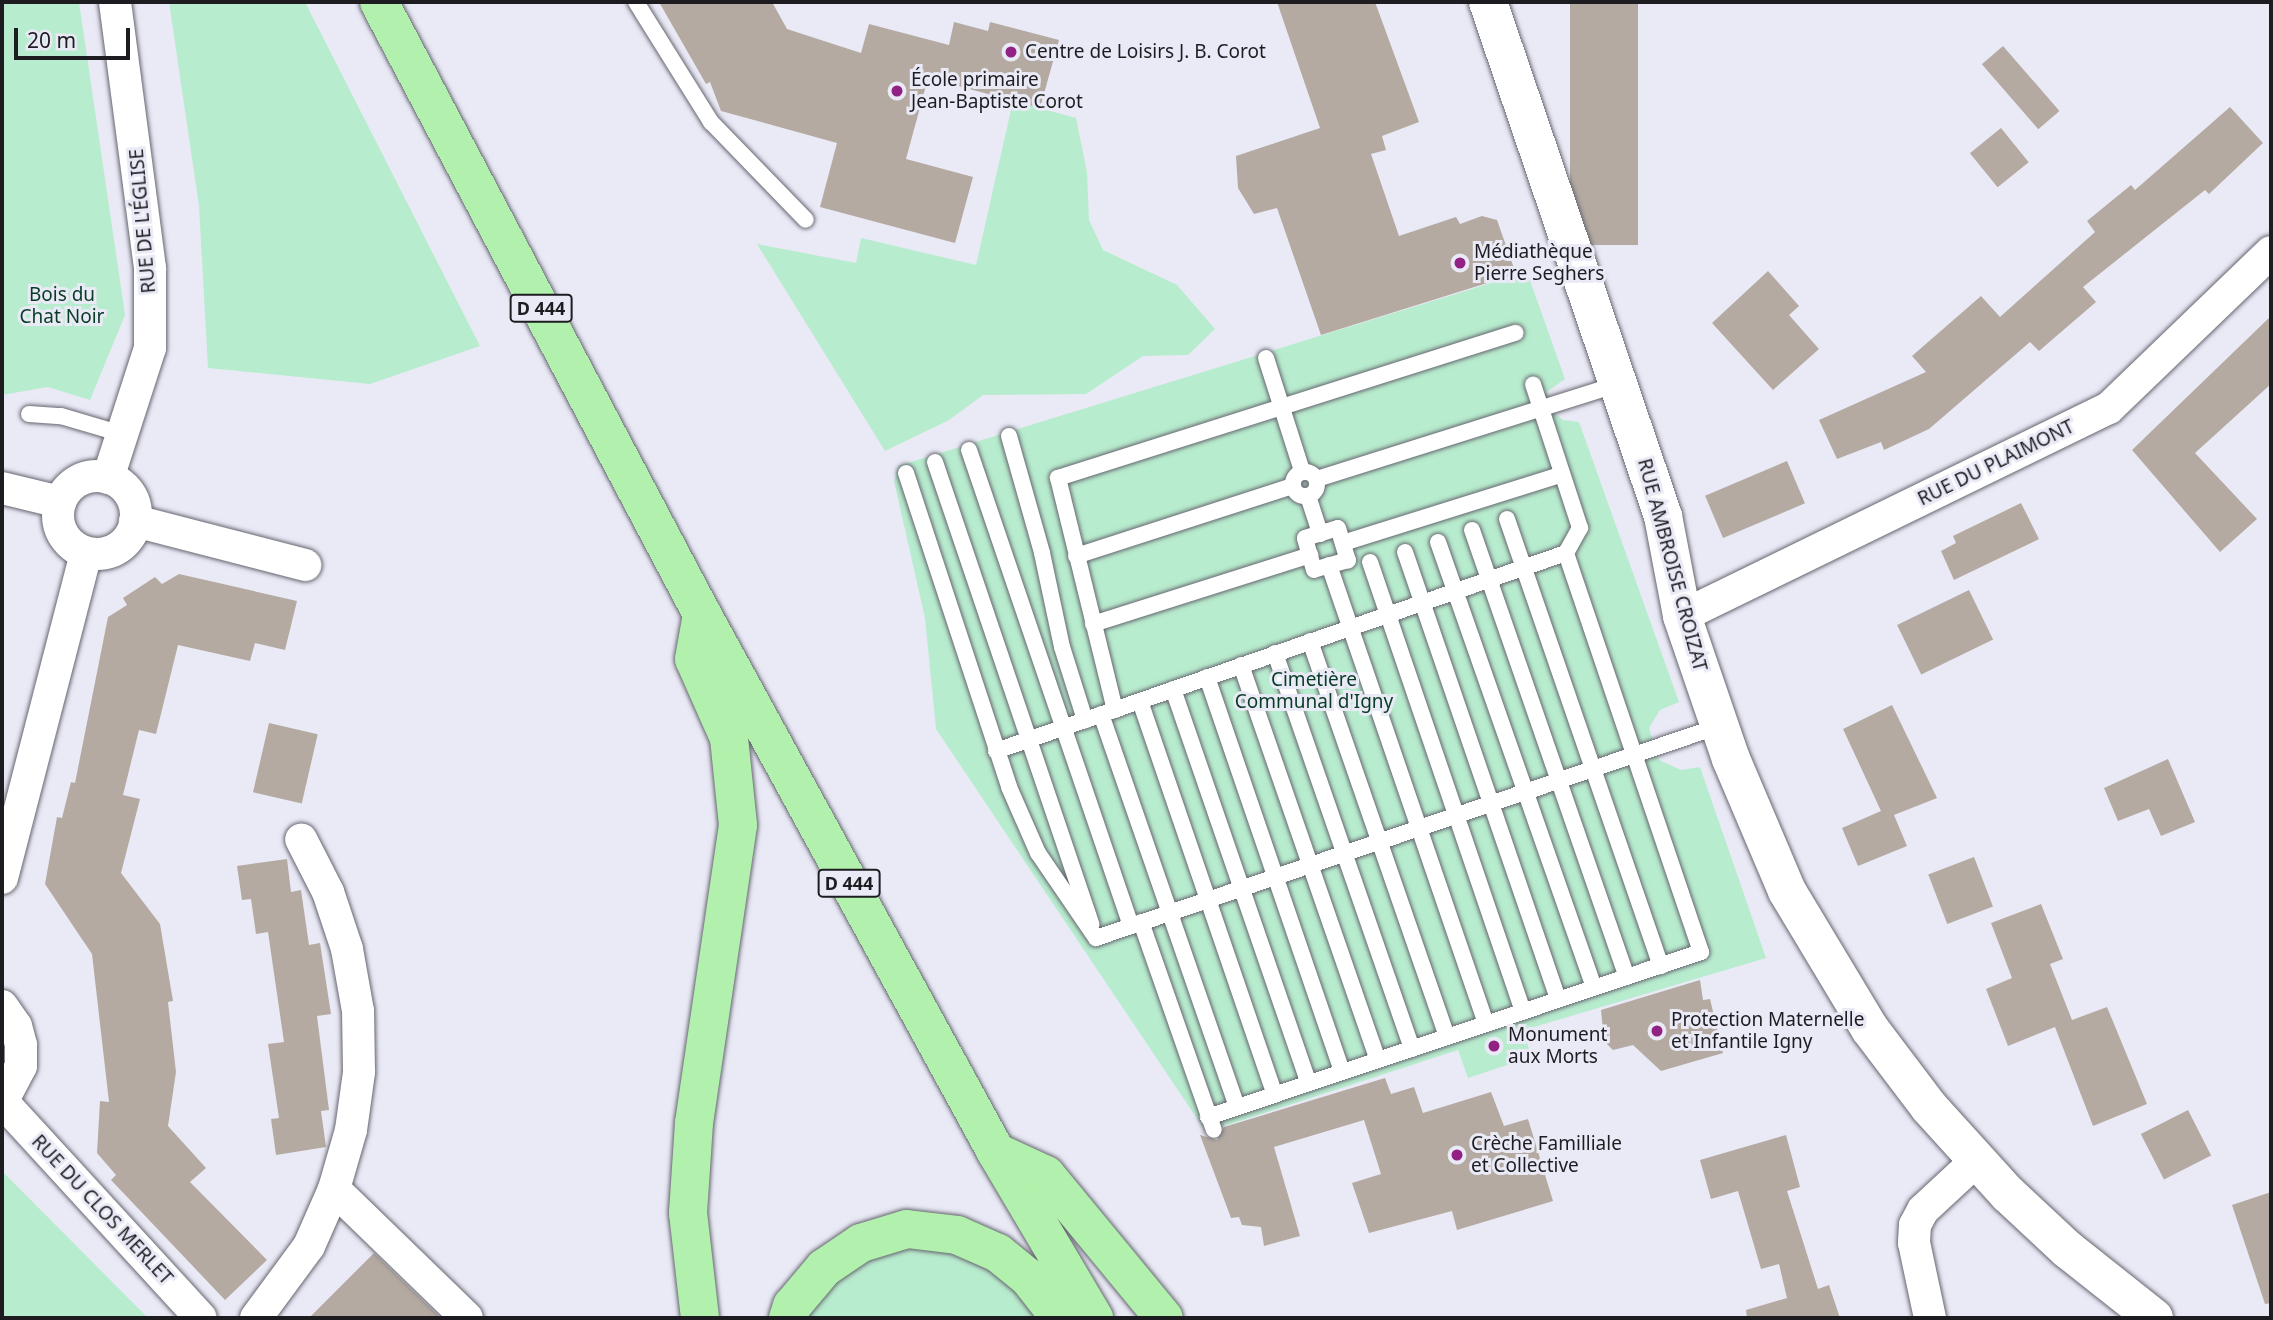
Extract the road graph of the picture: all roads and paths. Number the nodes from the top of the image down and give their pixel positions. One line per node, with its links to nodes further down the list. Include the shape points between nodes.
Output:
1 (116, 2): 14 (street, RUE DE L'ÉGLISE, via 150,268 150,348)
2 (379, 2): 44 (main road, D 444)
3 (636, 2): 5 (lane, via 711,122)
4 (1488, 2): 10 (street, RUE AMBROISE CROIZAT)
5 (806, 220)
6 (2271, 252): 46 (street, RUE DU PLAIMONT, via 2109,408)
7 (1516, 332): 11 (lane)
8 (1266, 358): 11 (lane)
9 (1533, 384): 12 (lane)
10 (1618, 384): 12 (lane); 46 (street, RUE AMBROISE CROIZAT, via 1663,516)
11 (1282, 406): 19 (lane); 35 (lane, via 1058,478)
12 (1539, 406): 19 (lane); 20 (lane)
13 (29, 414): 14 (lane, via 61,416)
14 (122, 434): 21 (street, RUE DE L'ÉGLISE)
15 (1009, 436): 55 (lane, via 1042,553 1062,647)
16 (969, 450): 57 (lane)
17 (935, 462): 58 (lane)
18 (906, 473): 59 (lane)
19 (1310, 475): 22 (lane); 24 (lane, via 1317,490)
20 (1560, 475): 31 (lane); 34 (lane, via 1580,528)
21 (108, 478): 25 (street, via 81,479); 27 (street, via 134,500)
22 (1293, 486): 24 (lane, via 1299,495); 35 (lane)
23 (2, 488): 25 (street)
24 (1308, 496): 29 (lane)
25 (60, 502): 33 (street, via 61,531 69,544)
26 (1507, 519): 40 (lane)
27 (135, 521): 33 (street, via 126,542 113,552); 38 (street)
28 (1472, 530): 41 (lane)
29 (1320, 534): 31 (lane, via 1338,528); 36 (lane, via 1305,538)
30 (1438, 542): 42 (lane)
31 (1343, 543): 39 (lane, via 1348,560)
32 (1405, 552): 43 (lane)
33 (86, 553): 72 (street)
34 (1566, 553): 40 (lane); 60 (lane)
35 (1076, 555): 47 (lane)
36 (1310, 555): 39 (lane, via 1314,570); 47 (lane)
37 (1370, 562): 45 (lane)
38 (305, 565)
39 (1329, 565): 48 (lane)
40 (1524, 567): 41 (lane); 61 (lane)
41 (1489, 579): 42 (lane); 62 (lane)
42 (1455, 591): 43 (lane); 63 (lane)
43 (1422, 601): 45 (lane); 64 (lane)
44 (702, 614): 93 (main road, D 444); 99 (main road, via 694,659 729,738 738,825 694,1123 688,1213)
45 (1387, 614): 48 (lane); 65 (lane)
46 (1682, 616): 56 (street, RUE AMBROISE CROIZAT)
47 (1094, 624): 55 (lane)
48 (1348, 627): 49 (lane); 66 (lane)
49 (1310, 641): 50 (lane); 68 (lane)
50 (1276, 653): 51 (lane); 69 (lane)
51 (1241, 665): 52 (lane); 70 (lane)
52 (1207, 677): 53 (lane); 71 (lane)
53 (1173, 689): 54 (lane); 73 (lane)
54 (1140, 701): 55 (lane); 74 (lane)
55 (1100, 715): 57 (lane); 75 (lane)
56 (1719, 726): 60 (lane); 94 (street, RUE AMBROISE CROIZAT, via 1787,891 1844,990 1904,1075)
57 (1064, 727): 58 (lane); 76 (lane)
58 (1028, 739): 59 (lane); 77 (lane)
59 (996, 751): 77 (lane, via 1038,853)
60 (1633, 753): 61 (lane); 78 (lane, via 1701,952)
61 (1592, 767): 62 (lane); 78 (lane)
62 (1558, 779): 63 (lane); 79 (lane)
63 (1525, 790): 64 (lane); 80 (lane)
64 (1490, 802): 65 (lane); 81 (lane)
65 (1455, 814): 66 (lane); 83 (lane)
66 (1419, 827): 68 (lane); 84 (lane)
67 (301, 839): 95 (street, via 328,892 358,1011 359,1072 351,1130)
68 (1378, 840): 69 (lane); 85 (lane)
69 (1344, 852): 70 (lane); 86 (lane)
70 (1310, 864): 71 (lane); 87 (lane)
71 (1275, 876): 73 (lane); 88 (lane)
72 (2, 878)
73 (1242, 888): 74 (lane); 89 (lane)
74 (1208, 900): 75 (lane); 90 (lane)
75 (1169, 913): 76 (lane); 92 (lane)
76 (1136, 924): 77 (lane); 92 (lane, via 1211,1123)
77 (1096, 938)
78 (1661, 966): 79 (lane)
79 (1627, 977): 80 (lane)
80 (1594, 988): 81 (lane)
81 (1558, 1000): 83 (lane)
82 (2, 1006): 91 (street, via 16,1026 21,1066)
83 (1523, 1012): 84 (lane)
84 (1486, 1024): 85 (lane)
85 (1447, 1037): 86 (lane)
86 (1412, 1048): 87 (lane)
87 (1378, 1060): 88 (lane)
88 (1342, 1072): 89 (lane)
89 (1309, 1083): 90 (lane)
90 (1275, 1095): 92 (lane)
91 (2, 1101): 96 (street, RUE DU CLOS MERLET)
92 (1237, 1107)
93 (996, 1152): 102 (main road, D 444); 103 (main road, via 1046,1175)
94 (1979, 1164): 104 (street, via 1923,1210 1915,1225 1914,1243); 105 (street, RUE AMBROISE CROIZAT, via 2067,1249)
95 (334, 1189): 97 (street, via 309,1246); 98 (street)
96 (201, 1318)
97 (256, 1318)
98 (467, 1318)
99 (700, 1318)
100 (788, 1318): 101 (main road, via 792,1306 824,1268 861,1243 907,1229 957,1235 998,1253 1028,1277 1052,1308)
101 (1084, 1318)
102 (1094, 1318)
103 (1164, 1318)
104 (1930, 1318)
105 (2154, 1318)

